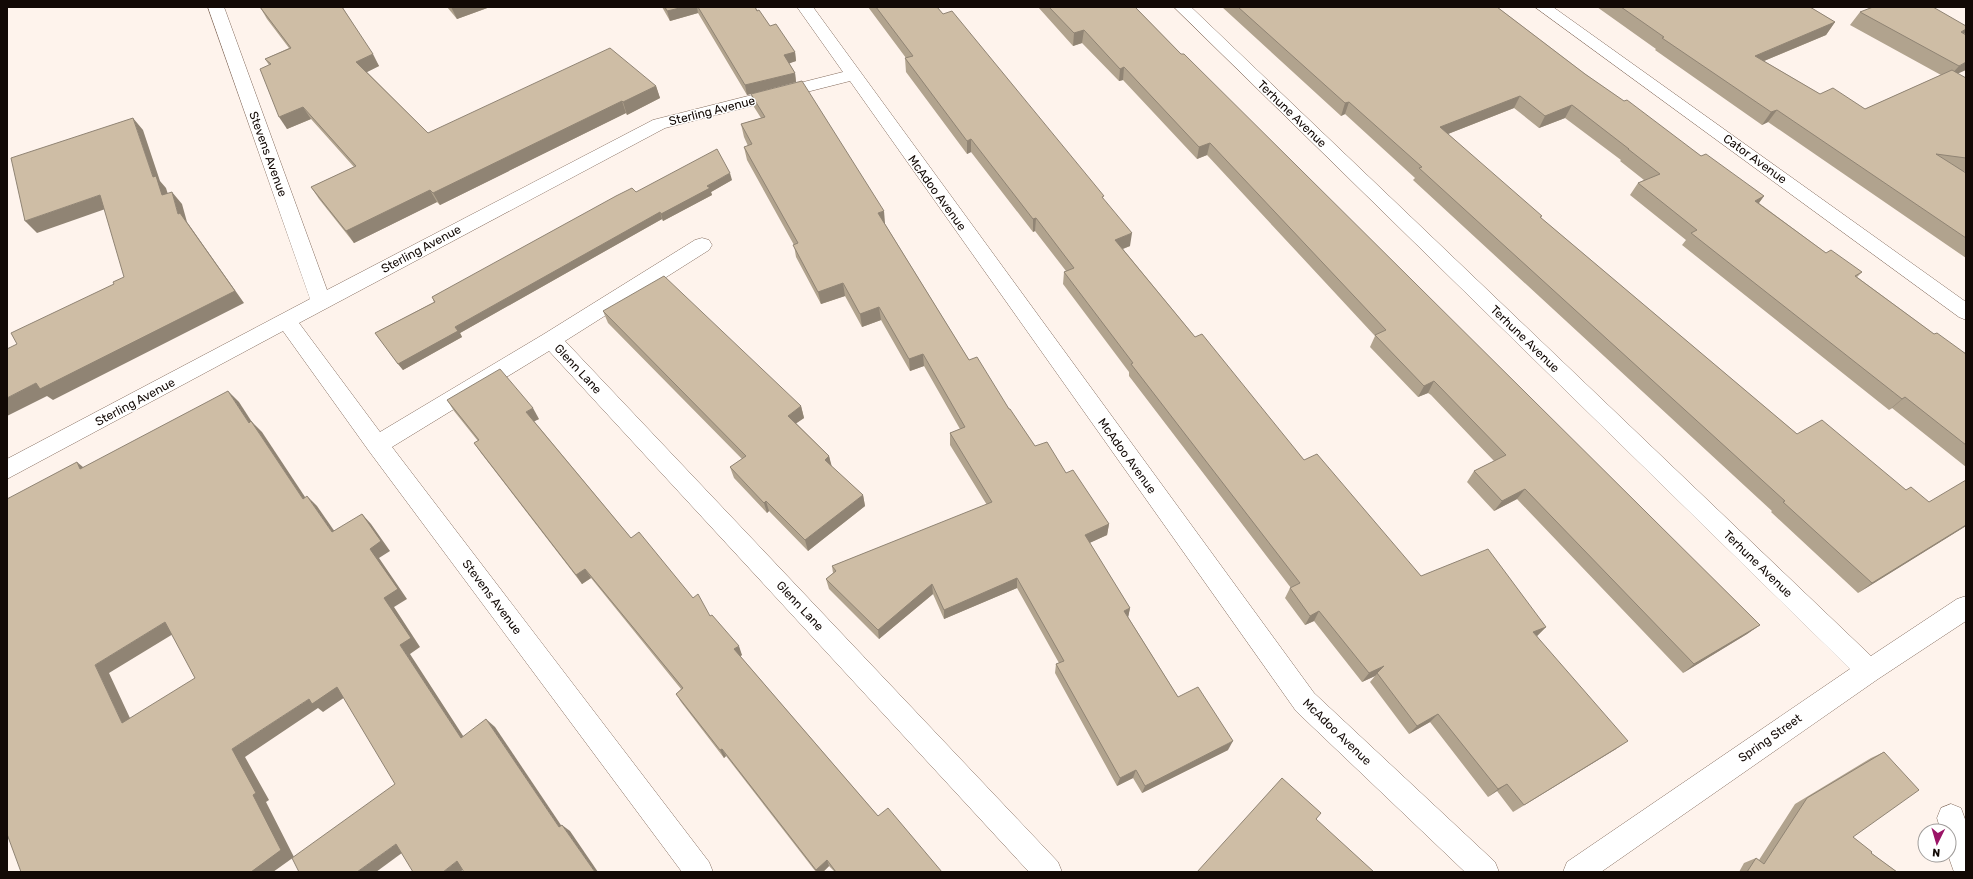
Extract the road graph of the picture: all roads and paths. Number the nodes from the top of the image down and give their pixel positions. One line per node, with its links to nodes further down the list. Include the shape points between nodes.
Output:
1 (216, 7): 7 (street, Stevens Avenue)
2 (805, 7): 5 (street, McAdoo Avenue)
3 (1182, 7): 14 (street, Terhune Avenue)
4 (1543, 7): 8 (street, Cator Avenue)
5 (853, 75): 7 (street, Sterling Avenue, via 659,124); 19 (street, McAdoo Avenue, via 1305,702)
6 (702, 245): 10 (street, Glenn Lane)
7 (321, 302): 9 (street, Sterling Avenue)
8 (1966, 312)
9 (287, 321): 11 (street, Stevens Avenue); 12 (street, Sterling Avenue)
10 (551, 340): 11 (street, Glenn Lane); 18 (street, Glenn Lane)
11 (377, 445): 17 (street, Stevens Avenue)
12 (7, 470)
13 (1966, 607): 14 (street, Spring Street)
14 (1869, 671): 20 (street, Spring Street)
15 (1950, 818): 16 (street)
16 (1966, 867)
17 (699, 872)
18 (1048, 872)
19 (1484, 872)
20 (1577, 872)

